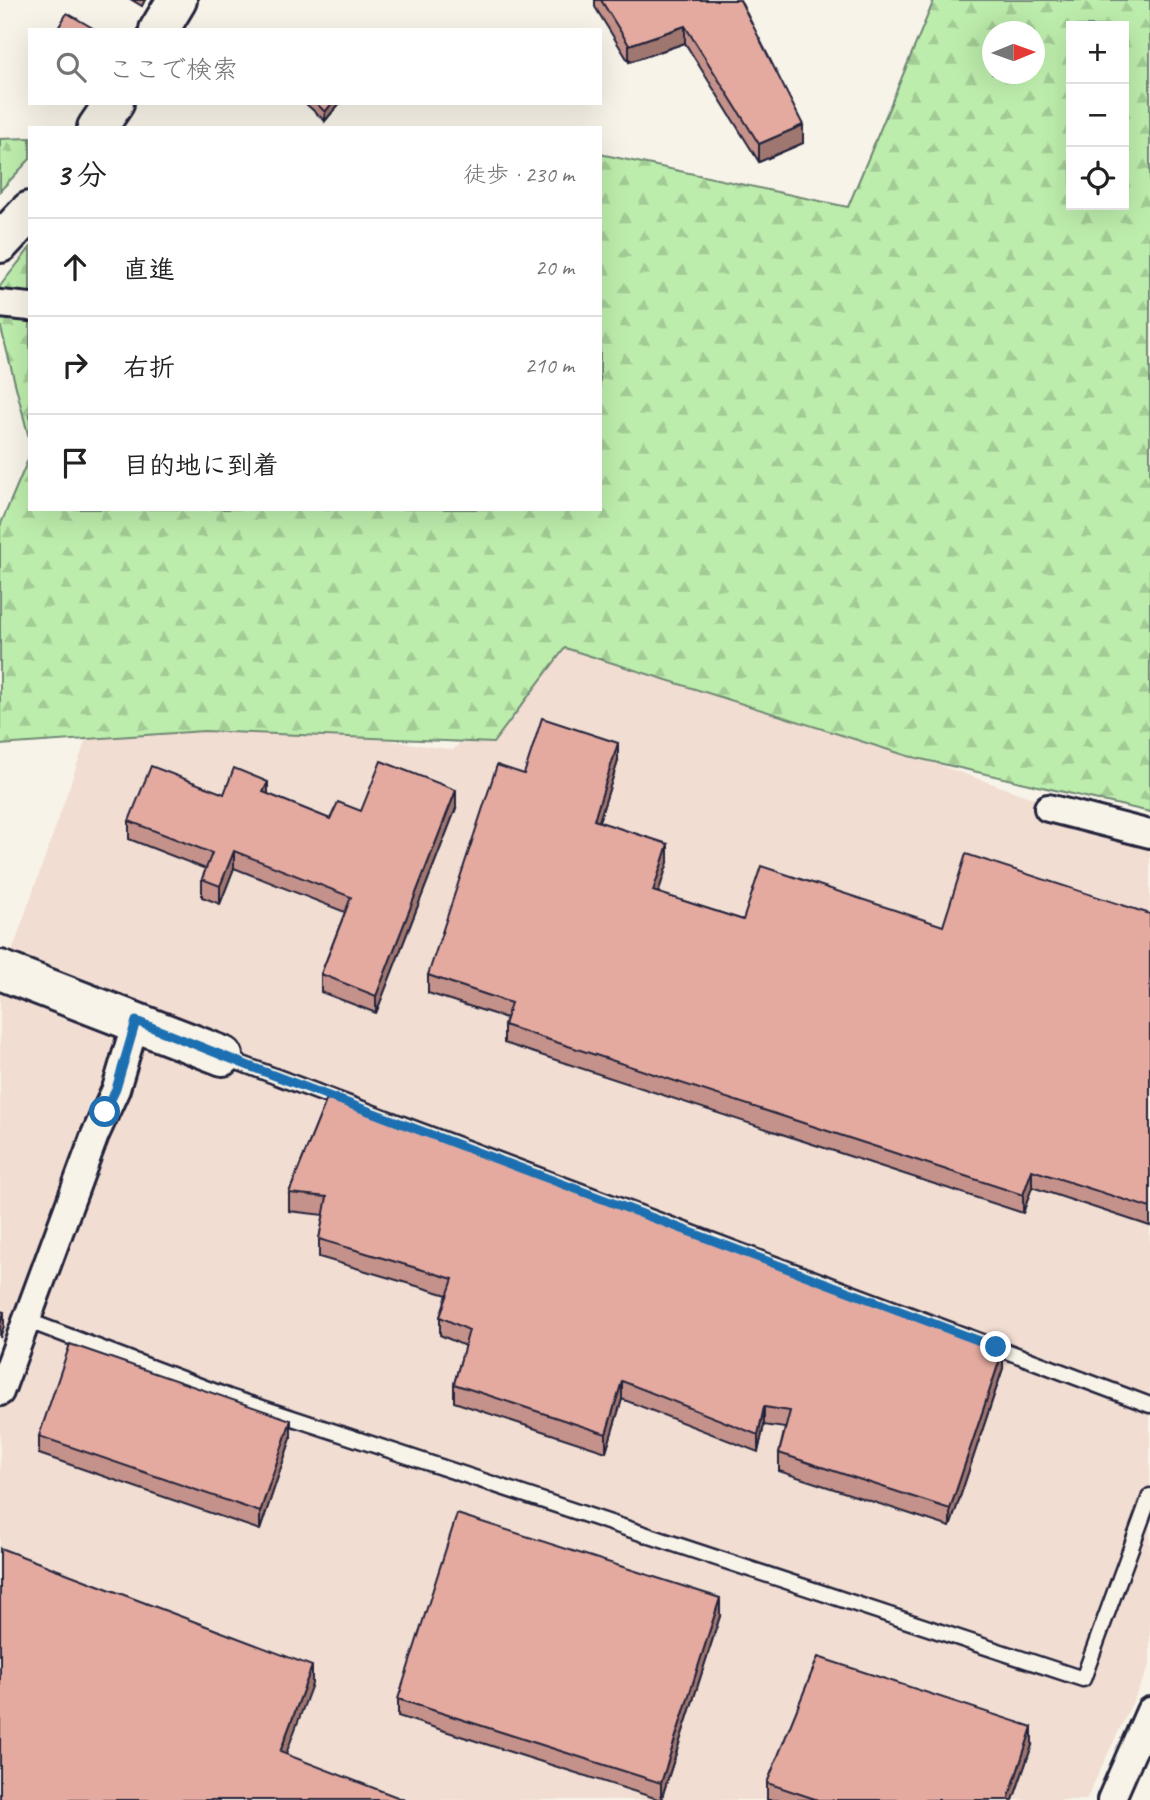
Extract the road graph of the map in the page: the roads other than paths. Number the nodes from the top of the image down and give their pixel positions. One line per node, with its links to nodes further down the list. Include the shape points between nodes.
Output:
1 (177, 0): 2 (street)
2 (160, 28)
3 (113, 105): 4 (street)
4 (98, 126)
5 (28, 213): 6 (street)
6 (0, 243)
7 (0, 304): 8 (street)
8 (28, 307)
9 (1048, 808): 10 (street)
10 (1150, 834)
11 (0, 970): 12 (street)
12 (136, 1021): 13 (street); 14 (street, via 116,1089)
13 (223, 1056): 16 (lane)
14 (26, 1320): 15 (street); 17 (lane, via 229,1397 1083,1679)
15 (0, 1392)
16 (1150, 1405)
17 (1150, 1496)
18 (1150, 1711): 19 (street)
19 (1111, 1800)

